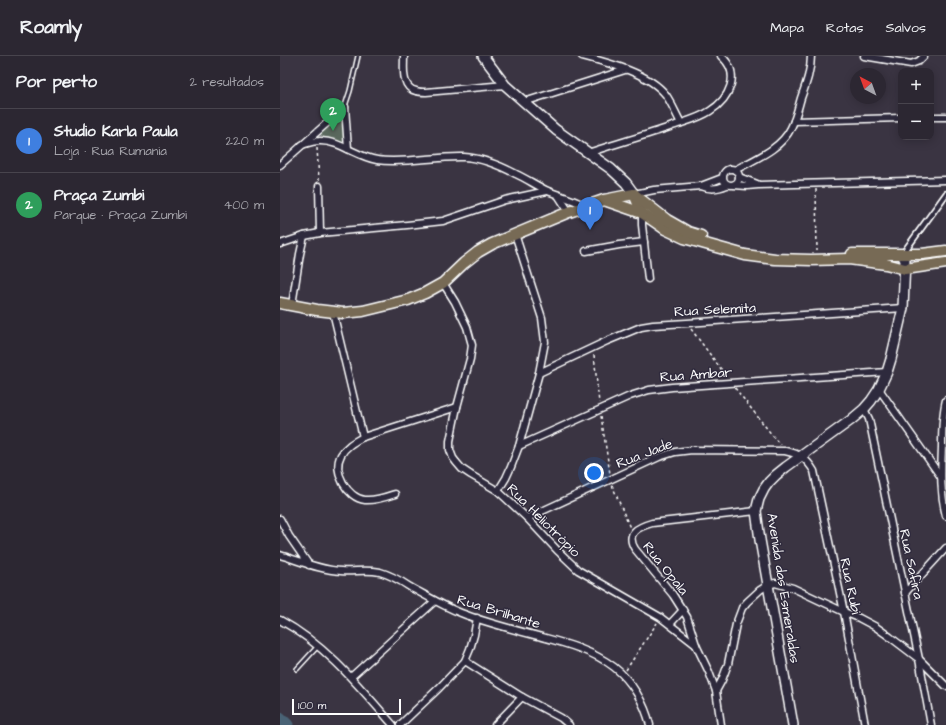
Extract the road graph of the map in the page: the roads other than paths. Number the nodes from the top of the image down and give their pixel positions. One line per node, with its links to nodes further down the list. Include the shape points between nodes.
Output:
1 (358, 56): 12 (lane)
2 (404, 56): 10 (street, via 404,78 414,91)
3 (483, 56): 10 (main road)
4 (582, 56): 9 (street)
5 (721, 56): 17 (street, via 729,64 732,72 730,89 710,112)
6 (811, 56): 16 (street, via 810,73)
7 (864, 56): 8 (street, via 911,64)
8 (924, 56)
9 (626, 70): 11 (street); 17 (street, via 658,86 673,106)
10 (505, 85): 11 (main road)
11 (524, 102): 20 (main road)
12 (345, 107): 18 (street); 19 (street)
13 (934, 117): 14 (street)
14 (946, 117)
15 (898, 118): 16 (street)
16 (794, 121): 22 (street, via 780,142)
17 (681, 123): 20 (street)
18 (302, 145): 19 (street, via 316,141 329,142); 21 (street)
19 (348, 149): 31 (street, via 376,160 466,157 487,161 516,173)
20 (588, 153): 32 (main road, via 619,176)
21 (280, 164)
22 (735, 170): 23 (street, via 726,171); 24 (street)
23 (722, 178): 26 (street); 30 (street)
24 (739, 178): 27 (street); 28 (street)
25 (946, 180): 28 (street)
26 (727, 185): 27 (street); 30 (street, via 716,189)
27 (734, 185): 28 (street)
28 (758, 185)
29 (319, 186): 39 (street)
30 (701, 186): 32 (street)
31 (547, 191): 34 (street); 39 (street, via 504,200 443,220)
32 (634, 194): 35 (main road); 38 (main road); 46 (main road, via 667,220 688,232 745,249 794,256)
33 (946, 194): 46 (street)
34 (558, 195): 36 (street); 37 (street)
35 (604, 200): 36 (main road); 38 (main road)
36 (584, 206): 37 (main road)
37 (569, 212): 40 (main road)
38 (642, 213): 42 (street); 49 (main road, via 684,238 745,255 775,259 849,259)
39 (320, 233): 41 (street)
40 (515, 234): 51 (main road, via 478,252); 56 (street, via 542,318 545,342)
41 (304, 236): 43 (street); 53 (street)
42 (644, 242): 44 (street); 50 (street)
43 (280, 244)
44 (586, 251)
45 (946, 251): 46 (main road)
46 (900, 254): 49 (main road, Avenida das Esmeraldas, via 904,257)
47 (946, 258): 49 (main road, via 921,262)
48 (946, 263): 49 (main road)
49 (905, 269): 54 (main road, Avenida das Esmeraldas)
50 (648, 279)
51 (443, 283): 55 (main road, via 408,300 363,311); 60 (street, Rua Heliotrópio, via 467,327 472,345)
52 (280, 303): 53 (main road)
53 (292, 305): 55 (main road)
54 (903, 308): 56 (street, Rua Selemita, via 653,325 635,329); 57 (main road, Avenida das Esmeraldas)
55 (333, 312): 62 (street)
56 (539, 372): 63 (street)
57 (887, 372): 58 (main road, Avenida das Esmeraldas); 63 (street, Rua Ambar, via 649,390 630,396)
58 (879, 389): 61 (main road, Avenida das Esmeraldas); 65 (street)
59 (946, 400): 65 (street)
60 (457, 407): 62 (street); 66 (street, Rua Heliotrópio, via 450,441 453,458 462,468)
61 (864, 409): 64 (main road, Avenida das Esmeraldas); 76 (street, Rua Safira, via 869,419)
62 (362, 438): 67 (street, via 352,443 341,455 338,463 342,482 348,492 364,500 375,500)
63 (519, 446): 66 (street, via 512,467)
64 (802, 456): 68 (main road, Avenida das Esmeraldas, via 769,482 759,498); 70 (street, Rua Jade, via 785,451 675,452); 79 (street, Rua Rubi, via 814,471)
65 (941, 477): 69 (street)
66 (498, 491): 70 (street, Rua Heliotrópio)
67 (395, 494)
68 (756, 511): 75 (main road, Avenida das Esmeraldas); 78 (street, Rua Opala, via 652,523 632,534 634,550)
69 (946, 516)
70 (527, 518): 82 (street, Rua Heliotrópio, via 578,570)
71 (280, 519): 74 (street)
72 (946, 548): 76 (street)
73 (280, 555): 74 (street, Rua Brilhante)
74 (310, 565): 77 (street, Rua Brilhante, via 329,570 379,572)
75 (768, 585): 79 (street, via 775,583 793,588); 90 (street, via 747,602 739,615 728,664); 98 (main road, Avenida das Esmeraldas)
76 (906, 593): 85 (street, Rua Safira)
77 (435, 601): 80 (street, Rua Brilhante); 88 (street)
78 (683, 610): 82 (street); 83 (street, Rua Opala)
79 (844, 612): 85 (street, via 876,627); 99 (street, Rua Rubi)
80 (477, 618): 86 (street); 96 (street, Rua Brilhante, via 580,648 609,663 623,675 640,697)
81 (280, 620): 84 (street)
82 (670, 624): 83 (street, Rua Heliotrópio)
83 (696, 645): 90 (street)
84 (318, 646): 87 (lane); 88 (street)
85 (919, 659): 89 (street); 100 (street, Rua Safira)
86 (465, 661): 91 (street); 93 (street)
87 (297, 669)
88 (351, 677): 92 (street)
89 (946, 686)
90 (716, 691): 97 (street)
91 (522, 697): 94 (street); 95 (street)
92 (393, 725)
93 (400, 725)
94 (495, 725)
95 (569, 725)
96 (650, 725)
97 (721, 725)
98 (793, 725)
99 (865, 725)
100 (931, 725)

